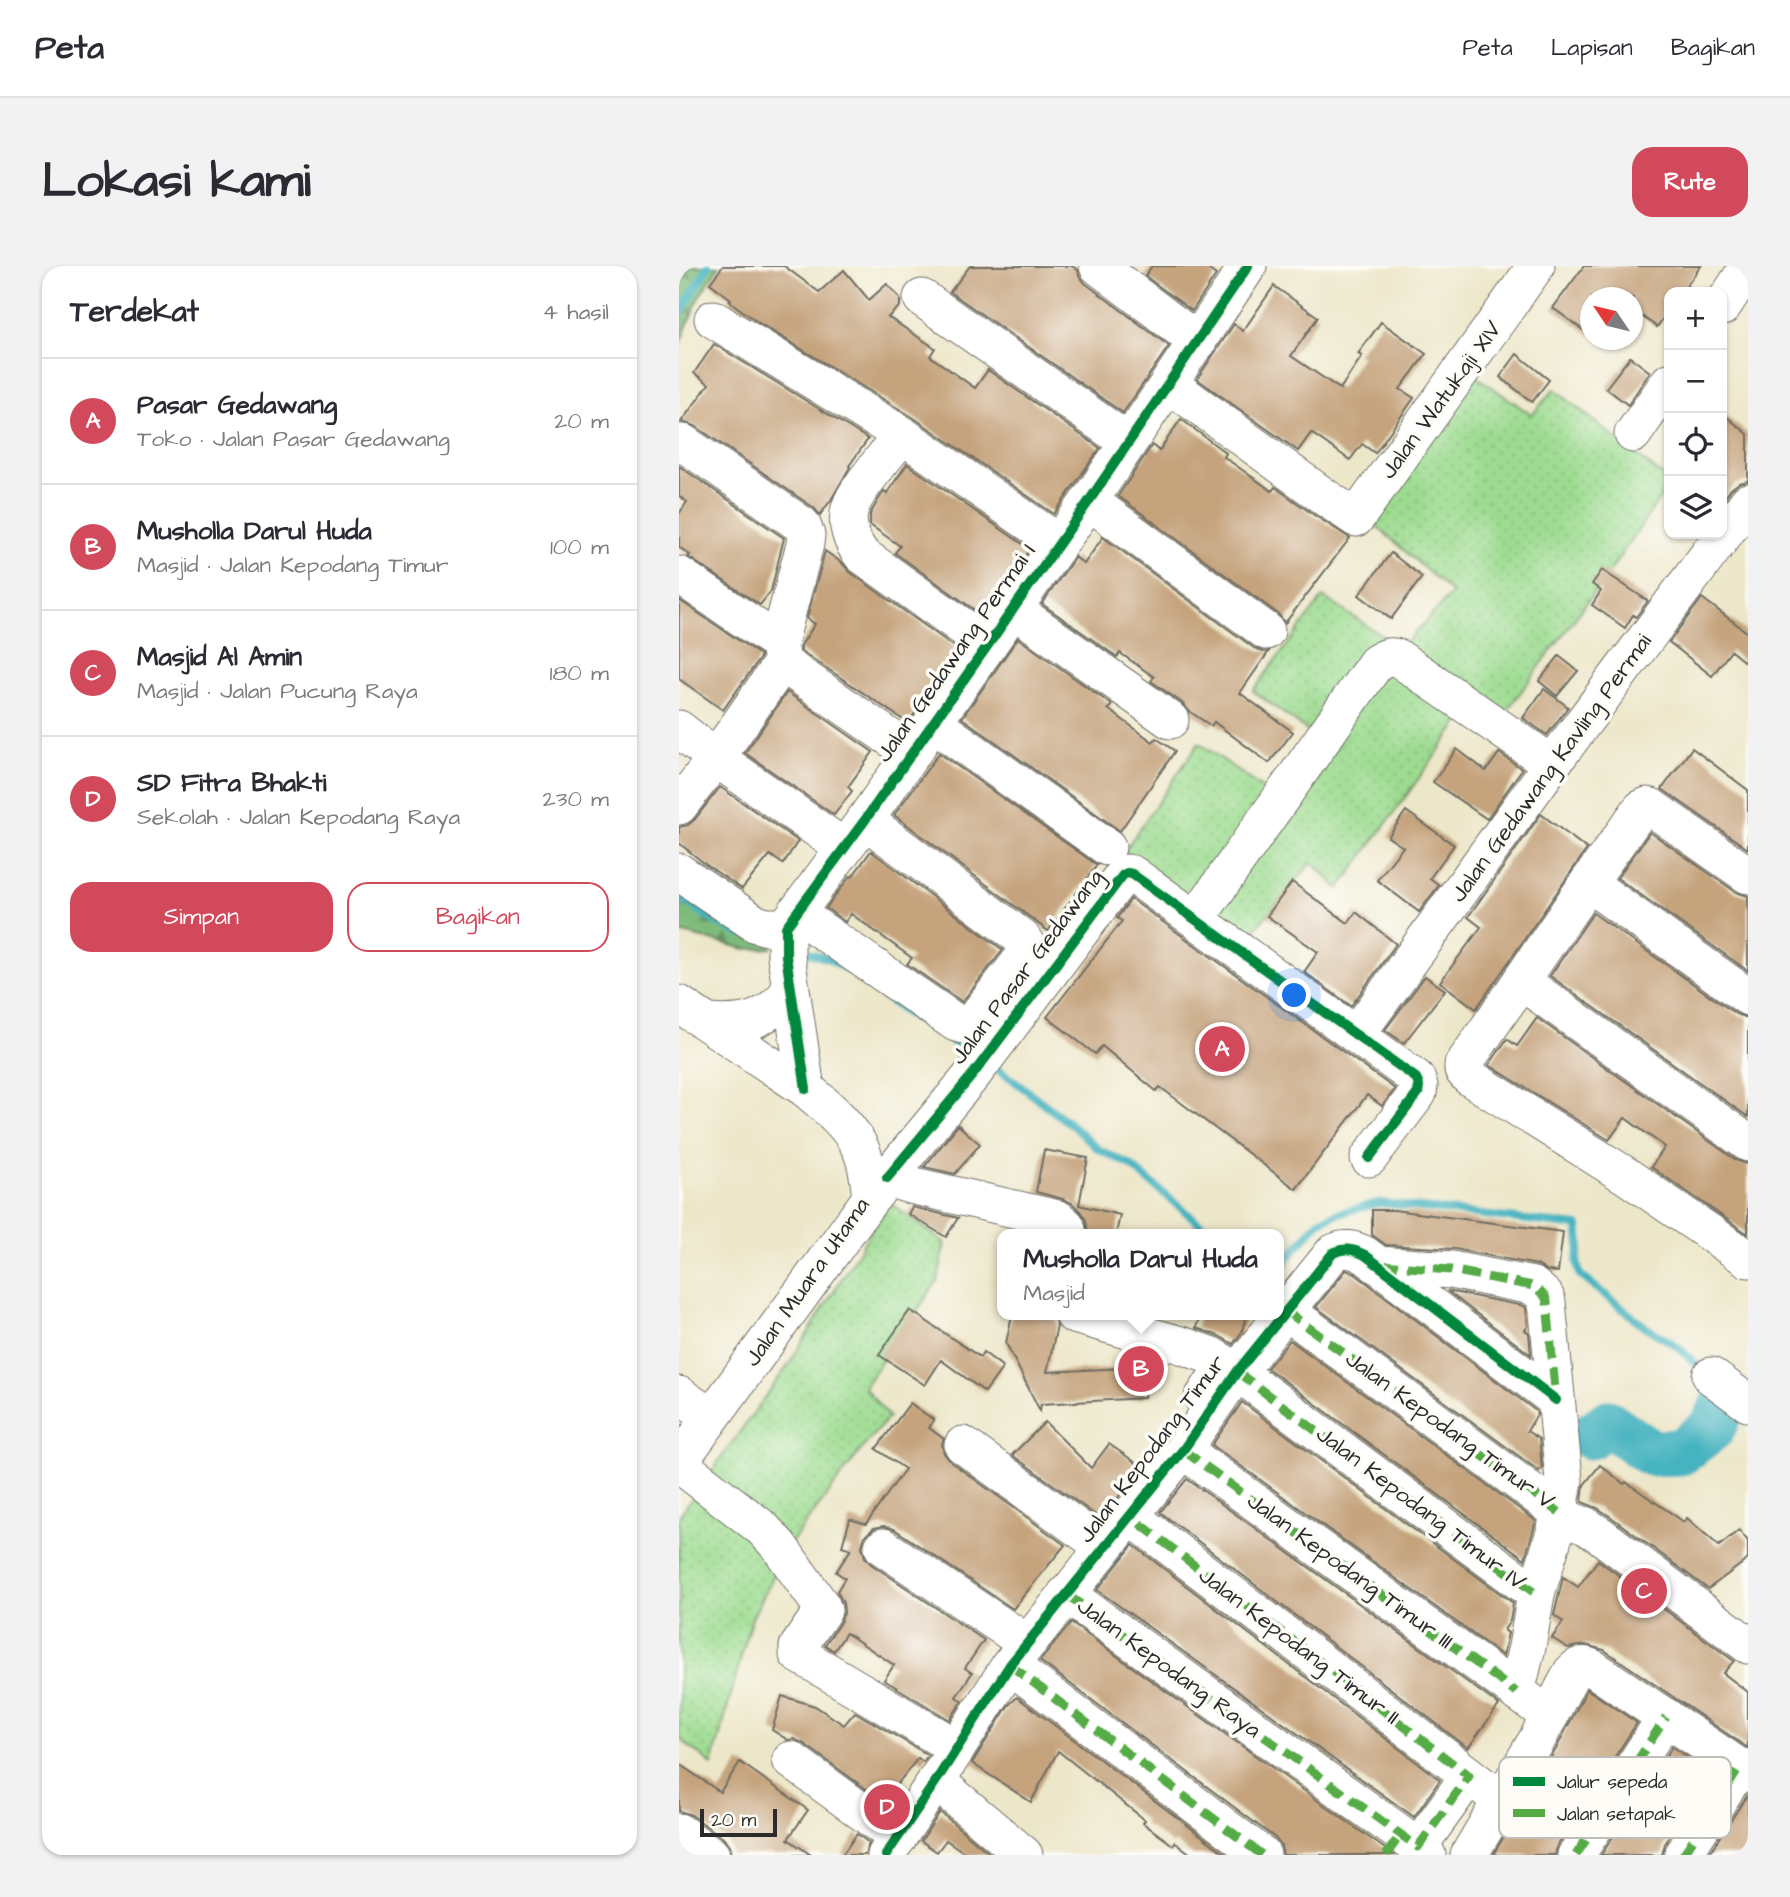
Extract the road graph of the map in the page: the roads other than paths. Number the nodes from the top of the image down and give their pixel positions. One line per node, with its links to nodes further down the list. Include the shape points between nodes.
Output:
1 (1098, 266): 8 (street)
2 (1248, 266): 8 (street, Jalan Gedawang Permai I)
3 (1536, 266): 9 (street, Jalan Watukaji XIV, via 1356,518)
4 (1743, 271): 6 (street)
5 (922, 298): 13 (street)
6 (1727, 298)
7 (713, 318): 12 (street, Jalan Gedawang Permai I)
8 (1198, 342): 9 (street, Jalan Gedawang Permai I)
9 (1169, 384): 13 (street, Jalan Gedawang Permai I)
10 (1664, 389): 11 (street)
11 (1633, 434)
12 (902, 435): 17 (street, Jalan Gedawang Permai I); 21 (street, Jalan Gedawang Permai I, via 849,511 855,547)
13 (1128, 442): 15 (street, Jalan Gedawang Permai I)
14 (679, 443): 22 (street, via 802,525 805,544)
15 (1089, 501): 17 (street, Jalan Gedawang Permai I); 20 (street)
16 (1748, 502): 28 (street, Jalan Gedawang Kavling Permai)
17 (1059, 543): 19 (street, Jalan Gedawang Permai I)
18 (679, 575): 22 (street, Jalan Gedawang Permai I)
19 (1013, 608): 21 (street, Jalan Gedawang Permai I); 23 (street, Jalan Gedawang Permai I)
20 (1266, 631)
21 (988, 645): 24 (street, Jalan Gedawang Permai I)
22 (781, 653): 26 (street, Jalan Gedawang Permai I); 27 (street)
23 (1170, 720)
24 (933, 723): 26 (street, Jalan Gedawang Permai I); 31 (street, Jalan Gedawang Permai I)
25 (679, 729): 27 (street)
26 (912, 752): 30 (street, Jalan Gedawang Permai I)
27 (716, 758): 29 (street); 30 (street)
28 (1552, 764): 35 (street, via 1398,658 1386,657 1376,663); 41 (street, Jalan Gedawang Kavling Permai)
29 (679, 806)
30 (854, 834): 36 (street, Jalan Gedawang Permai I); 36 (street, via 1022,938 1027,953 970,1025 963,1026)
31 (1107, 847)
32 (679, 872): 36 (street, via 756,924)
33 (1748, 875): 34 (street, via 1647,806)
34 (1588, 883): 37 (street); 39 (street)
35 (1196, 919): 41 (street, Jalan Pasar Gedawang); 45 (street, Jalan Pasar Gedawang, via 1132,874 1123,876 974,1073)
36 (789, 933): 38 (street)
37 (1521, 981): 43 (street); 47 (street, via 1463,1070)
38 (791, 991): 40 (street, via 754,1021 727,1025); 42 (street)
39 (1748, 997)
40 (693, 1014): 42 (street, Jalan Muara Utama)
41 (1356, 1035): 44 (street, Jalan Pasar Gedawang, via 1416,1078 1419,1086)
42 (806, 1089): 45 (street, Jalan Muara Utama, via 849,1130)
43 (1748, 1143)
44 (1369, 1158)
45 (879, 1188): 46 (street, via 910,1185 1058,1219); 57 (street, Jalan Muara Utama)
46 (1067, 1229)
47 (1748, 1258)
48 (1377, 1265): 49 (street, Jalan Kepodang Timur, via 1358,1252 1340,1249); 55 (street); 55 (street, Jalan Kepodang Timur V, via 1451,1270 1539,1290 1548,1302)
49 (1285, 1310): 63 (street, Jalan Kepodang Timur V)
50 (1092, 1320): 61 (street, Jalan Kepodang Timur, via 1181,1345 1222,1362 1173,1446)
51 (1277, 1320): 52 (street, Jalan Kepodang Timur)
52 (1237, 1371): 59 (street, Jalan Kepodang Timur); 67 (street, Jalan Kepodang Timur IV)
53 (1711, 1376): 56 (street)
54 (679, 1395): 57 (street)
55 (1556, 1400): 63 (street, Jalan Kepodang Timur V, via 1564,1480)
56 (1748, 1403)
57 (711, 1417): 60 (street, Jalan Muara Utama)
58 (963, 1445): 65 (street)
59 (1183, 1450): 61 (street, Jalan Kepodang Timur); 70 (street, Jalan Kepodang Timur III)
60 (679, 1463): 73 (street, via 762,1528 822,1607 797,1647 798,1654)
61 (1160, 1479): 62 (street, Jalan Kepodang Timur)
62 (1130, 1516): 65 (street, Jalan Kepodang Timur); 79 (street, Jalan Kepodang Timur II)
63 (1561, 1516): 67 (street, Jalan Kepodang Timur IV); 68 (street, via 1600,1535)
64 (883, 1547): 69 (street)
65 (1104, 1547): 66 (street, Jalan Kepodang Timur)
66 (1066, 1594): 69 (street, Jalan Kepodang Raya); 88 (street, Jalan Kepodang Raya)
67 (1536, 1594): 70 (street)
68 (1748, 1645)
69 (1018, 1654): 73 (street, Jalan Kepodang Raya); 91 (street)
70 (1516, 1692): 71 (street, Jalan Kepodang Timur III)
71 (1550, 1716): 72 (street, via 1572,1672 1586,1665); 74 (street)
72 (1666, 1717): 75 (street); 76 (street)
73 (957, 1748): 80 (street, Jalan Kepodang Raya)
74 (1526, 1757)
75 (1640, 1757)
76 (1725, 1757)
77 (791, 1760): 87 (street)
78 (1744, 1770): 81 (street)
79 (1469, 1776): 82 (street, Jalan Kepodang Timur II); 88 (street)
80 (936, 1781): 87 (street, Jalan Kepodang Raya); 90 (street)
81 (1731, 1788)
82 (1499, 1798)
83 (1499, 1803): 92 (street)
84 (679, 1832): 89 (street)
85 (1587, 1838): 93 (street)
86 (1695, 1838): 94 (street)
87 (892, 1846)
88 (1408, 1848)
89 (711, 1855)
90 (1024, 1855)
91 (1262, 1855)
92 (1469, 1855)
93 (1576, 1855)
94 (1683, 1855)

